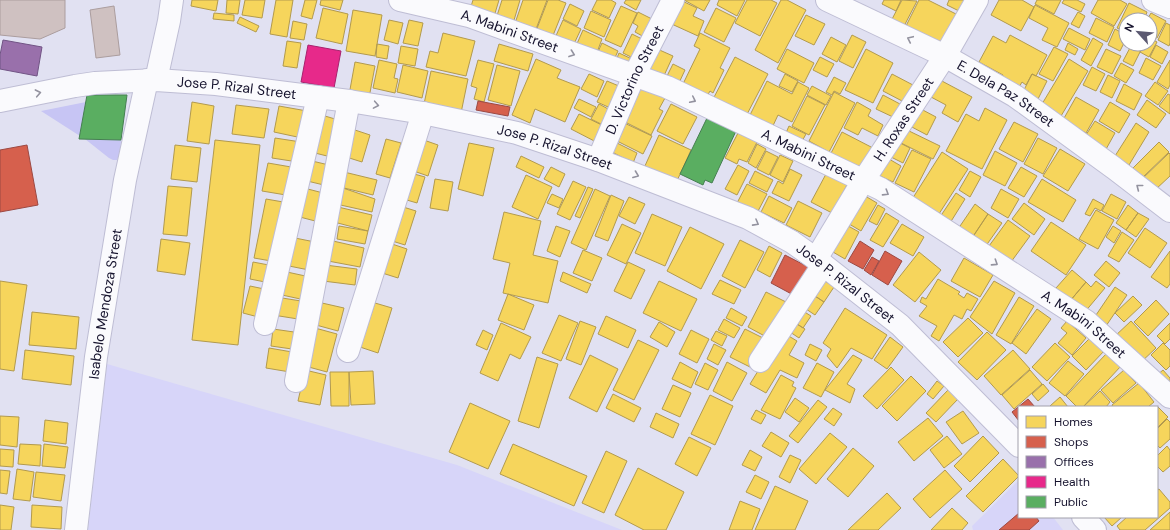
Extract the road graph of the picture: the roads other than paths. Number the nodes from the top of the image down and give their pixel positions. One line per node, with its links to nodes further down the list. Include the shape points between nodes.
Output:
1 (172, 0): 10 (street, Isabelo Mendoza Street, via 169,21)
2 (400, 0): 9 (street, A. Mabini Street, one-way to 9, via 469,16)
3 (674, 0): 9 (street, D. Victorino Street)
4 (827, 0): 8 (street, E. Dela Paz Street, one-way to 4)
5 (977, 0): 8 (street, H. Roxas Street)
6 (1153, 0): 7 (street)
7 (1170, 8)
8 (945, 56): 16 (street, H. Roxas Street); 17 (street, E. Dela Paz Street, one-way to 8, via 1015,96)
9 (634, 76): 15 (street, D. Victorino Street); 16 (street, A. Mabini Street, one-way to 16, via 667,87)
10 (151, 80): 11 (street, Jose P. Rizal Street, via 216,84); 12 (street, Jose P. Rizal Street, one-way to 10, via 75,86); 26 (street, Isabelo Mendoza Street, via 125,180 96,357)
11 (318, 97): 13 (street, Jose P. Rizal Street); 19 (street)
12 (0, 101)
13 (349, 101): 14 (street, Jose P. Rizal Street, one-way to 14); 22 (street)
14 (423, 114): 15 (street, Jose P. Rizal Street, via 517,133); 20 (street)
15 (598, 160): 18 (street, Jose P. Rizal Street, one-way to 18, via 748,218 792,242)
16 (863, 181): 18 (street, H. Roxas Street); 23 (street, A. Mabini Street, one-way to 23, via 881,189 1086,321)
17 (1170, 211)
18 (819, 262): 21 (street, H. Roxas Street); 24 (street, Jose P. Rizal Street, via 900,325)
19 (265, 324)
20 (348, 351)
21 (760, 361)
22 (296, 381)
23 (1170, 397)
24 (1018, 445)
25 (1084, 518): 27 (street)
26 (76, 530)
27 (1095, 530)

